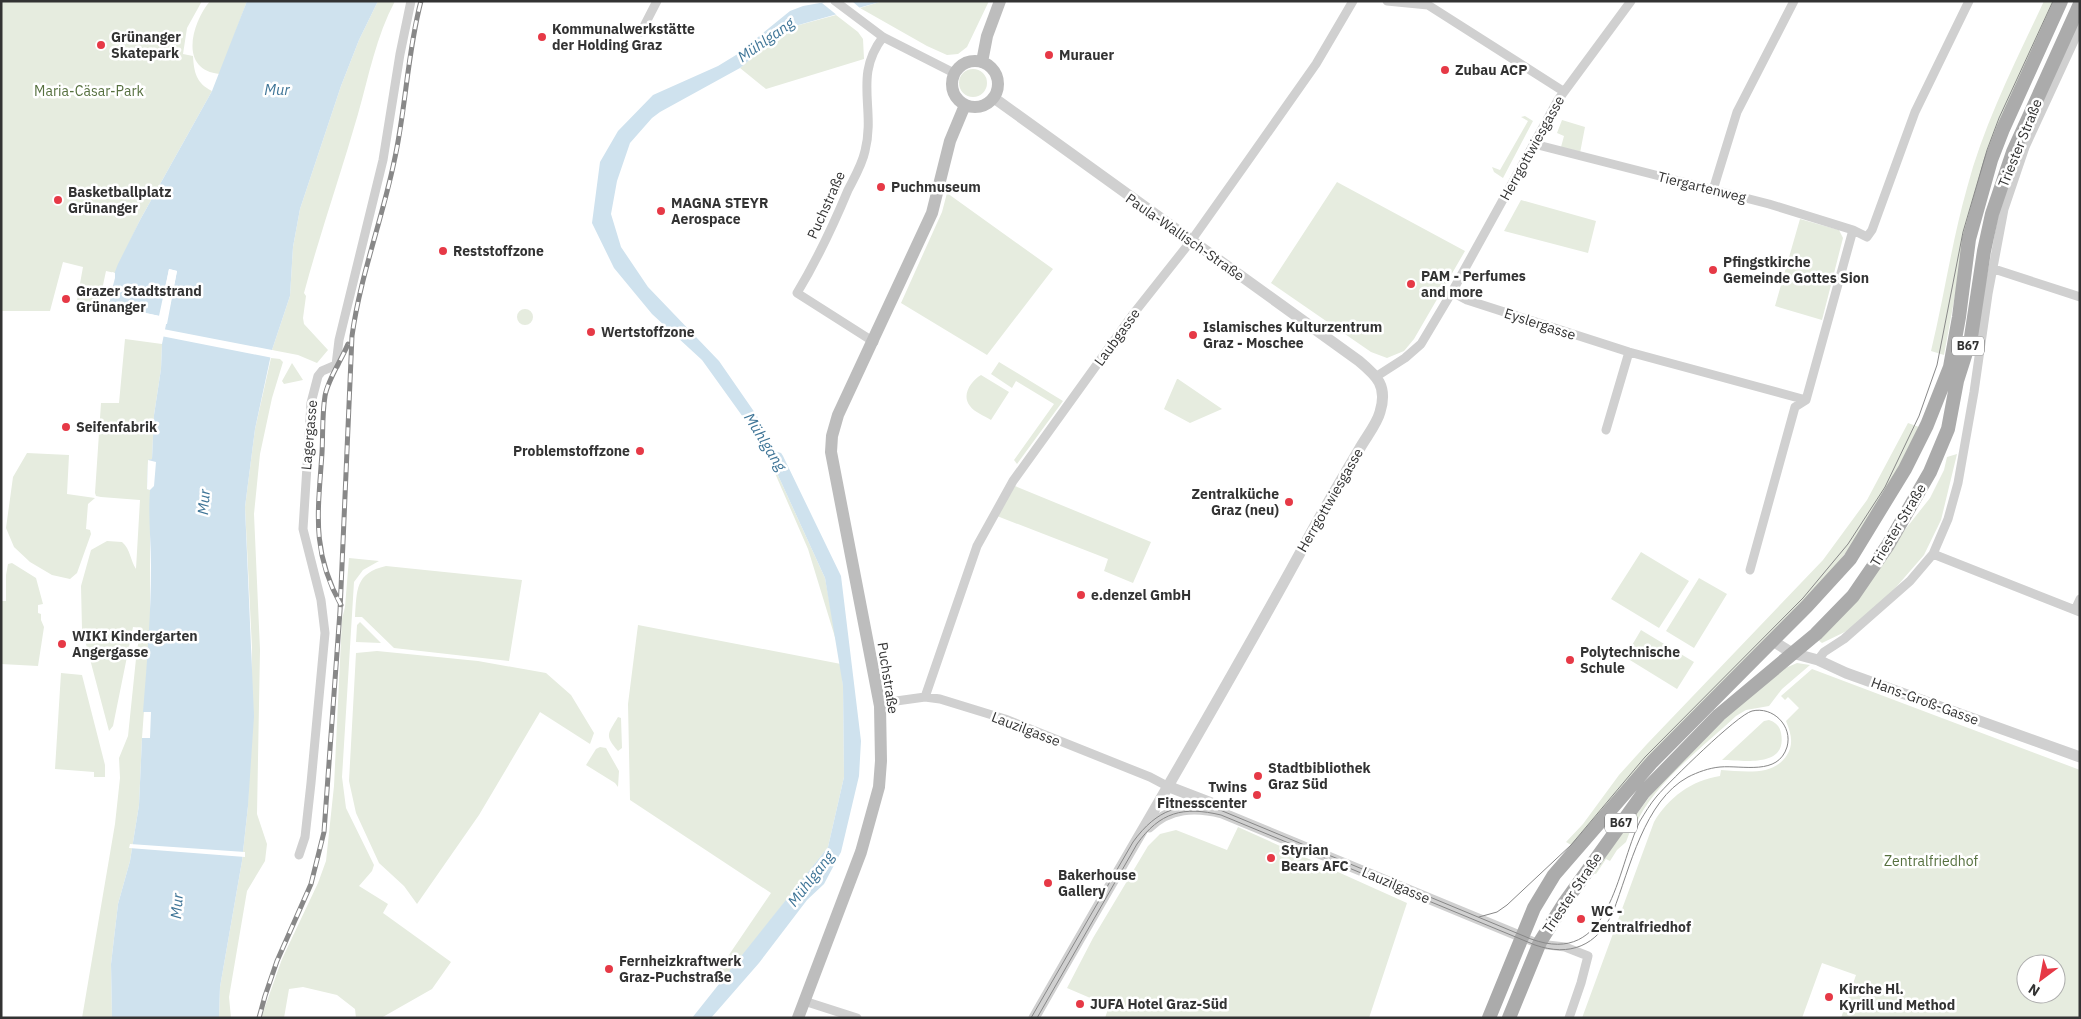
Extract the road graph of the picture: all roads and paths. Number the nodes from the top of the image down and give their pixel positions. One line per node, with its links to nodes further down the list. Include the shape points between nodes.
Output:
1 (411, 1): 46 (street, Lagergasse, via 383,160 338,340 336,365 318,376 310,403 303,529 321,600 325,633 312,783 305,837)
2 (657, 1): 13 (street)
3 (835, 1): 14 (street)
4 (1000, 1): 15 (main road, via 987,36)
5 (1354, 1): 23 (street, Laubgasse, via 1316,64)
6 (1387, 1): 17 (street, via 1428,5)
7 (1631, 1): 17 (street, Herrgottwiesgasse)
8 (1794, 1): 21 (street, via 1737,112)
9 (1968, 1): 22 (street, Tiergartenweg, via 1915,112 1872,230 1867,237)
10 (2061, 1): 36 (main road, Triester Straße / B67, via 1991,160 1969,240 1950,367 1927,425 1905,469 1850,559)
11 (2080, 4): 37 (main road, Triester Straße / B67, via 2013,152 1995,205 1984,251 1971,337 1957,381 1948,429 1930,472 1888,545 1853,596 1816,634)
12 (2080, 28): 24 (street, Triester Straße, via 2025,147 2004,209)
13 (641, 32)
14 (883, 37): 16 (street); 27 (street, Puchstraße, via 870,57 866,73 870,128 865,153 818,257 797,293)
15 (982, 62): 16 (main road, via 967,62); 18 (main road, via 996,74 998,85)
16 (954, 73): 19 (main road, via 952,89)
17 (1563, 91): 20 (street, Herrgottwiesgasse)
18 (994, 98): 19 (main road, via 978,107); 23 (street, Paula-Wallisch-Straße)
19 (965, 106): 27 (main road, Puchstraße, via 950,142 932,213)
20 (1534, 144): 21 (street, Tiergartenweg); 25 (street, Herrgottwiesgasse)
21 (1713, 190): 22 (street, Tiergartenweg)
22 (1853, 230): 30 (street)
23 (1191, 241): 29 (street, Paula-Wallisch-Straße); 39 (street, Laubgasse, via 1134,313 1013,481 977,546)
24 (1994, 270): 26 (street); 32 (street, Triester Straße, via 1958,483 1948,519)
25 (1452, 292): 28 (street, Eyslergasse, via 1467,300); 29 (street, Herrgottwiesgasse, via 1415,351)
26 (2079, 296)
27 (874, 342): 40 (main road, Puchstraße, via 838,415 831,452)
28 (1629, 352): 30 (street, Eyslergasse); 31 (street)
29 (1377, 376): 42 (street, Herrgottwiesgasse, via 1383,391 1380,413)
30 (1806, 400): 33 (street, via 1795,407)
31 (1606, 430)
32 (1933, 554): 35 (street); 38 (street, Triester Straße, via 1890,600)
33 (1750, 570)
34 (2080, 599): 35 (street)
35 (2077, 611)
36 (1773, 641): 37 (street, Hans-Groß-Gasse); 47 (main road, Triester Straße / B67, via 1652,762 1554,875 1538,900)
37 (1792, 653): 38 (street, Hans-Groß-Gasse); 48 (main road, Triester Straße / B67, via 1719,715 1644,792)
38 (1818, 660): 41 (street, Hans-Groß-Gasse)
39 (925, 697): 40 (street, Lauzilgasse); 42 (street, Lauzilgasse, via 1006,719)
40 (880, 706): 49 (main road, Puchstraße, via 881,761 872,817 848,890)
41 (2080, 757)
42 (1167, 786): 43 (street, via 1166,805); 44 (street, Lauzilgasse, via 1227,809); 45 (street, Herrgottwiesgasse)
43 (1172, 812): 44 (street, Lauzilgasse, via 1204,808); 45 (street, Lauzilgasse, via 1155,821)
44 (1244, 821): 47 (street, Lauzilgasse)
45 (1142, 834): 52 (street, Herrgottwiesgasse)
46 (299, 855)
47 (1522, 937): 48 (street, Triester Straße); 53 (main road, Triester Straße / B67)
48 (1539, 944): 54 (main road, Triester Straße / B67); 55 (street, Triester Straße, via 1565,947 1588,956)
49 (804, 1001): 50 (main road, Puchstraße); 51 (street)
50 (798, 1018)
51 (857, 1018)
52 (1034, 1018)
53 (1489, 1018)
54 (1509, 1018)
55 (1568, 1018)

